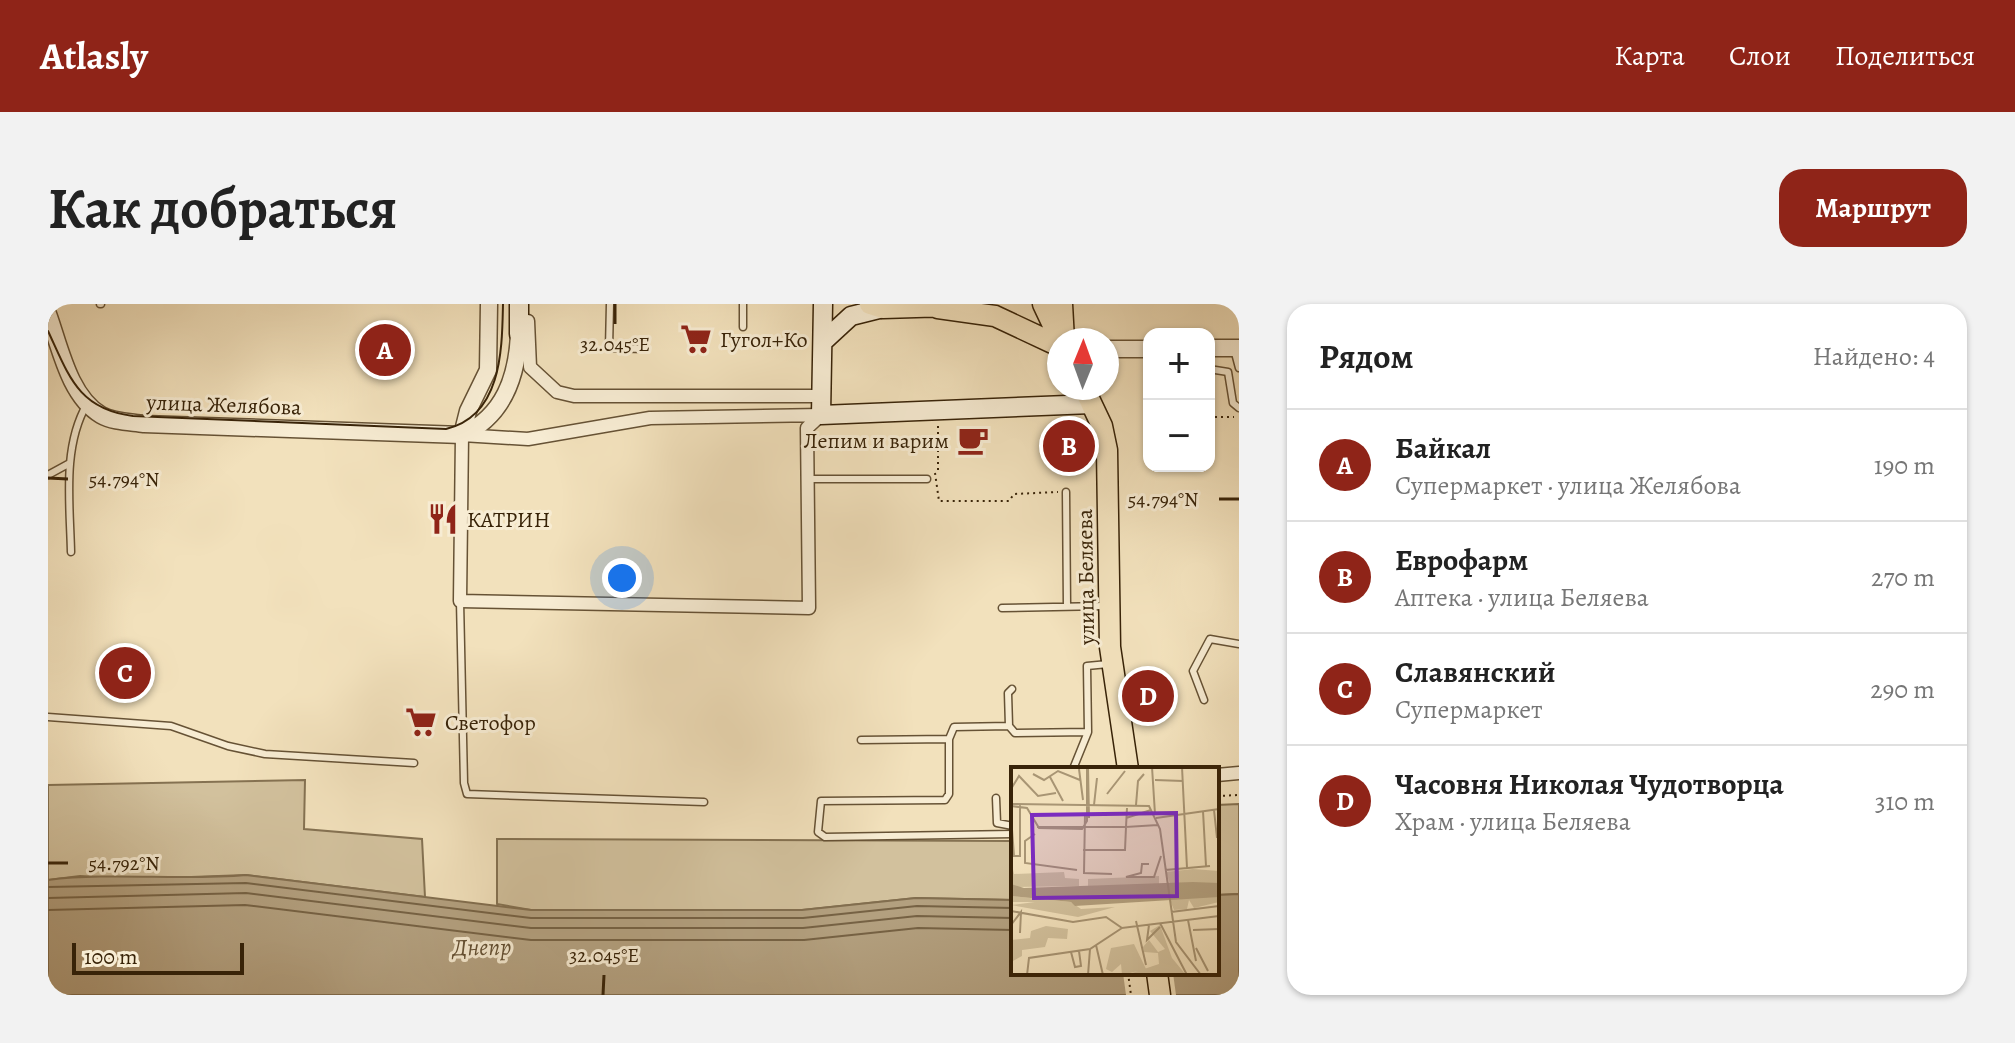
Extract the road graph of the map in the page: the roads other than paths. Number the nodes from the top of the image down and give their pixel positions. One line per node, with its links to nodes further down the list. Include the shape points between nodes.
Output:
1 (489, 304): 32 (street, via 488,370)
2 (519, 304): 16 (main road)
3 (528, 304): 24 (street)
4 (610, 304): 23 (lane, via 609,348)
5 (743, 304): 13 (lane)
6 (823, 304): 17 (main road)
7 (965, 304): 11 (main road)
8 (1043, 304): 14 (main road)
9 (1062, 304): 15 (main road)
10 (876, 306): 11 (main road); 17 (main road, via 851,316)
11 (938, 308): 18 (main road, via 995,316)
12 (48, 314): 29 (street)
13 (743, 327)
14 (1060, 328)
15 (1066, 328)
16 (519, 334): 24 (street)
17 (825, 340): 30 (main road)
18 (1047, 340)
19 (1119, 345): 20 (street)
20 (1143, 348)
21 (1215, 348): 22 (street)
22 (1236, 348): 25 (lane)
23 (644, 349)
24 (524, 367): 30 (street, via 557,392 574,396); 32 (street, via 494,411)
25 (1239, 368)
26 (1215, 370): 31 (lane, via 1228,372 1233,403)
27 (1047, 397): 30 (main road)
28 (1090, 400): 41 (main road, улица Беляева, via 1107,450)
29 (87, 404): 32 (street, улица Желябова, via 103,416 144,424); 33 (lane)
30 (821, 405): 32 (street, via 650,418 528,439); 36 (street, via 807,428)
31 (1239, 408)
32 (462, 435): 39 (street)
33 (70, 463): 34 (lane); 38 (lane)
34 (48, 475)
35 (925, 476): 36 (lane)
36 (807, 479): 39 (street, via 809,608)
37 (1066, 492): 40 (lane)
38 (71, 552)
39 (460, 601): 58 (lane, via 467,794)
40 (1067, 606): 41 (lane); 42 (lane)
41 (1108, 606): 44 (main road, улица Беляева)
42 (1002, 608)
43 (1239, 644): 46 (lane, via 1210,639 1193,671)
44 (1112, 664): 49 (lane, via 1087,666); 54 (main road, улица Беляева)
45 (1012, 689): 48 (lane)
46 (1204, 700)
47 (48, 717): 52 (lane, via 171,726 265,754)
48 (1009, 726): 49 (lane, via 1015,733); 50 (lane, via 954,727)
49 (1088, 732): 53 (lane)
50 (949, 739): 51 (lane); 60 (lane, via 945,800 821,801 818,832 825,837)
51 (861, 740)
52 (414, 763)
53 (1074, 767)
54 (1128, 767)
55 (1239, 773): 56 (street)
56 (1219, 775)
57 (996, 798): 59 (lane, via 997,823)
58 (704, 802)
59 (1011, 826)
60 (1011, 834)
61 (1157, 975): 62 (main road)
62 (1160, 995)

